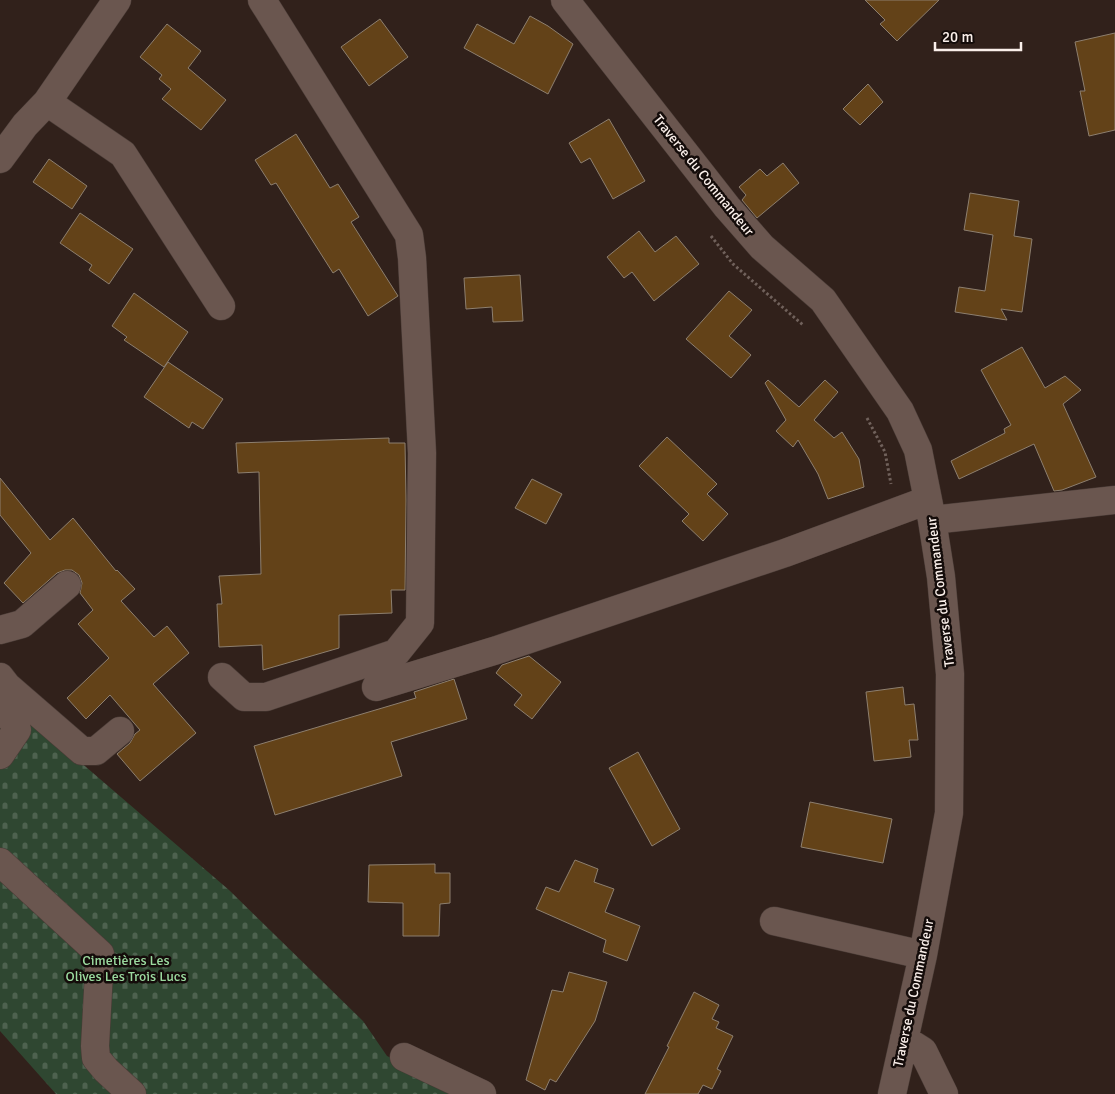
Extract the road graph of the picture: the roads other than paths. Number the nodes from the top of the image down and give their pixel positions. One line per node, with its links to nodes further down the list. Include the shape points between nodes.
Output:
1 (117, 0): 4 (street)
2 (262, 0): 11 (street, via 409,235 422,453 420,623 396,653 266,697 244,697)
3 (565, 0): 8 (street, Traverse du Commandeur, via 727,208 762,247 823,300 839,321 900,411 918,450)
4 (48, 102): 5 (street, via 25,125); 6 (street, via 123,154)
5 (0, 159)
6 (221, 306)
7 (1115, 500): 8 (street)
8 (930, 510): 13 (street, via 785,553 497,650); 19 (street, Traverse du Commandeur, via 942,577 950,674 949,813)
9 (67, 585): 10 (street, via 22,624)
10 (0, 630)
11 (222, 677)
12 (0, 678): 15 (street, via 82,750 96,751)
13 (376, 687)
14 (0, 710): 16 (street, via 17,730)
15 (120, 731)
16 (0, 755)
17 (0, 862): 22 (street, via 100,954 96,1058)
18 (774, 921): 19 (street)
19 (923, 955): 20 (street, Traverse du Commandeur)
20 (904, 1039): 24 (street, Traverse du Commandeur); 25 (street, via 923,1051)
21 (404, 1058): 23 (street)
22 (132, 1094)
23 (482, 1094)
24 (892, 1094)
25 (944, 1094)

